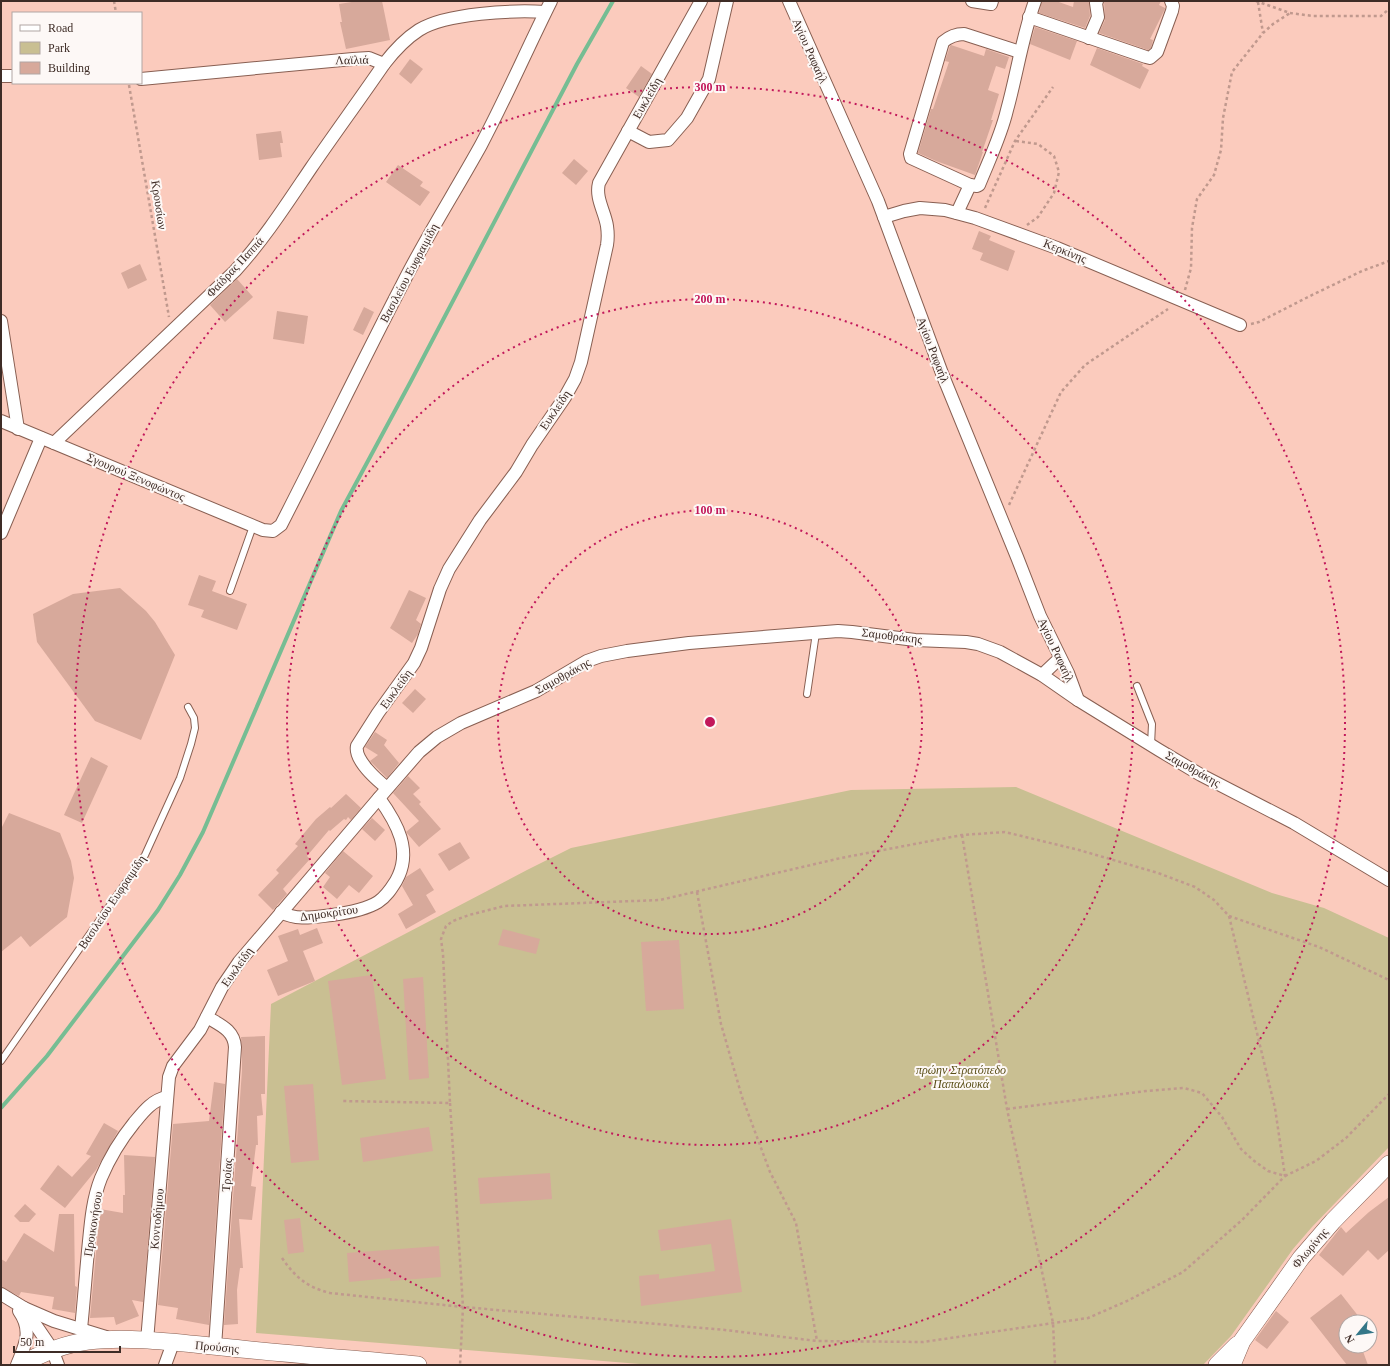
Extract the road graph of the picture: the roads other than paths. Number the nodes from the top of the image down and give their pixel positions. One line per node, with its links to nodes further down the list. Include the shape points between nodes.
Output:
1 (551, 1): 10 (street, Βασιλείου Ευφραιμίδη)
2 (701, 1): 18 (street, Ευκλείδη)
3 (727, 1): 18 (street, via 709,79 687,118 668,140 650,142)
4 (789, 1): 21 (street, Αγίου Ραφαήλ)
5 (972, 1): 6 (street, via 990,4)
6 (992, 1)
7 (1035, 1): 11 (street)
8 (1097, 1): 12 (street, via 1098,17)
9 (1171, 1): 12 (street, via 1172,11 1153,57)
10 (545, 12): 14 (street, Λαϊλιά, via 523,11 463,16 435,23 407,39); 29 (street, Βασιλείου Ευφραιμίδη, via 502,104 424,243 281,525)
11 (1029, 18): 12 (street); 13 (street)
12 (1089, 38)
13 (1020, 52): 19 (street, via 1002,126 979,184); 19 (street, via 964,34 957,34 944,42 910,154 911,158)
14 (384, 64): 17 (street, Λαϊλιά, via 368,58); 27 (street, Φαίδρας Παππά, via 264,237 235,270)
15 (1, 76): 16 (street)
16 (12, 76)
17 (142, 79)
18 (628, 132): 40 (street, Ευκλείδη, via 598,187 608,227 607,246 575,379 516,472 480,520 449,569 414,663 357,746 363,764)
19 (970, 185): 20 (street)
20 (957, 213): 21 (street, Κερκίνης, via 920,208); 23 (street, Κερκίνης, via 1058,248)
21 (884, 217): 33 (street, Αγίου Ραφαήλ, via 942,376 1040,616)
22 (1, 321): 25 (street)
23 (1240, 325)
24 (1, 421): 25 (street, Σγουρού Ξενοφώντος)
25 (18, 428): 26 (street, Σγουρού Ξενοφώντος)
26 (41, 438): 27 (street, Σγουρού Ξενοφώντος); 30 (street)
27 (54, 443): 28 (street, Σγουρού Ξενοφώντος)
28 (254, 526): 29 (street, Σγουρού Ξενοφώντος); 31 (lane)
29 (271, 532)
30 (1, 533)
31 (230, 591)
32 (816, 633): 34 (street, Σαμοθράκης, via 852,632 978,644 1000,652); 36 (lane); 40 (street, Σαμοθράκης, via 689,643 601,656 582,664 543,688 437,737 419,752)
33 (1060, 658): 34 (street); 37 (street, Αγίου Ραφαήλ)
34 (1042, 675): 37 (street, Σαμοθράκης)
35 (1137, 686): 39 (lane, via 1152,724)
36 (807, 694)
37 (1078, 700): 39 (street, Σαμοθράκης)
38 (188, 707): 45 (lane, Βασιλείου Ευφραιμίδη, via 194,718 195,728 191,744 180,778 145,855)
39 (1151, 745): 42 (street, Σαμοθράκης, via 1294,823)
40 (387, 788): 41 (street, Σαμοθράκης)
41 (378, 798): 43 (street, Ευκλείδη); 43 (street, Δημοκρίτου, via 397,828 404,857 401,872 386,896 370,906 336,914 298,918)
42 (1389, 880)
43 (281, 912): 44 (street, Ευκλείδη, via 235,967)
44 (207, 1017): 46 (street, Ευκλείδη, via 173,1066); 55 (street, Τροίας, via 229,1031 234,1038 235,1047)
45 (1, 1061)
46 (167, 1097): 50 (street, Προικονήσου, via 153,1103 138,1119 101,1178 92,1212); 52 (street, Κοντοδήμου)
47 (1389, 1164): 53 (main road, Φλωρίνης, via 1305,1253)
48 (4, 1296): 49 (street); 58 (street, via 21,1313 27,1332)
49 (24, 1308): 50 (street); 56 (street)
50 (81, 1329): 51 (street)
51 (115, 1340): 52 (main road, Προύσης); 56 (main road, Προύσης, via 87,1341)
52 (146, 1341): 54 (main road, Προύσης)
53 (1242, 1341): 63 (main road, Φλωρίνης); 64 (main road, Φλωρίνης)
54 (173, 1343): 55 (main road, Προύσης); 61 (street)
55 (215, 1347): 57 (main road, Προύσης)
56 (52, 1349): 59 (main road, Προύσης); 60 (street)
57 (301, 1360): 62 (main road, Προύσης)
58 (16, 1365)
59 (20, 1365)
60 (58, 1365)
61 (166, 1365)
62 (418, 1365)
63 (1216, 1365)
64 (1232, 1365)

